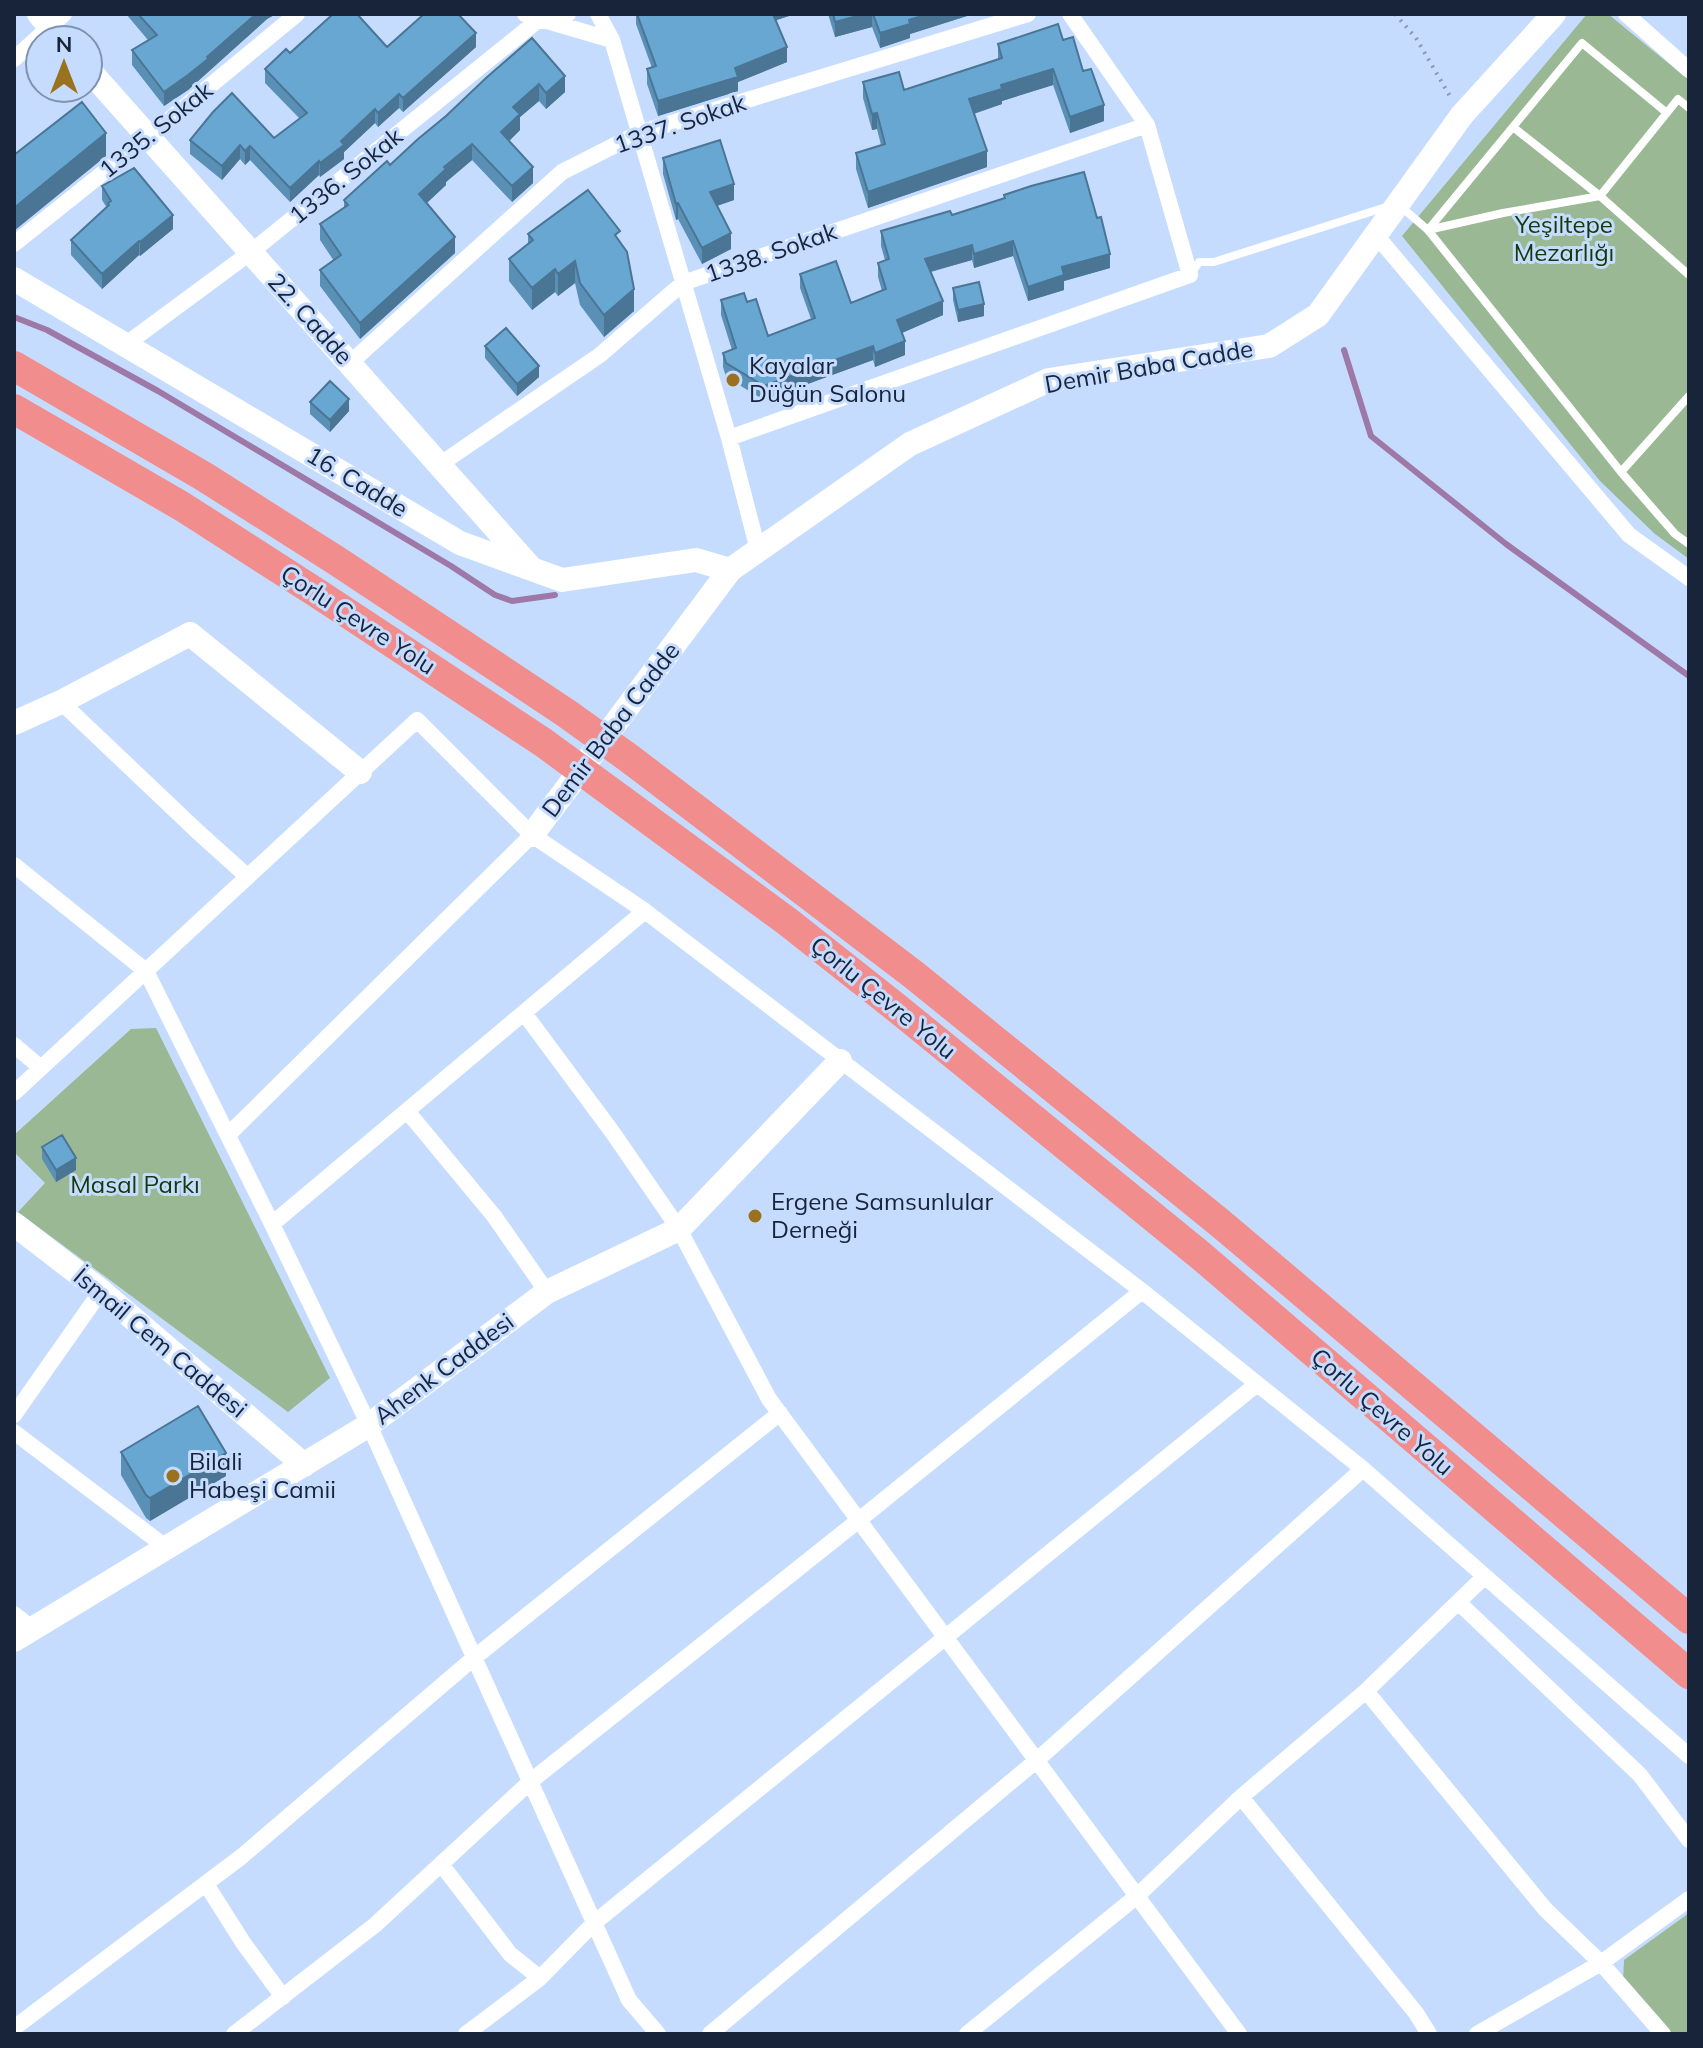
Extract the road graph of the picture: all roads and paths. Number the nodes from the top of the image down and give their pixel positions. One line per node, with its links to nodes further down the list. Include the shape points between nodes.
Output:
1 (297, 14): 19 (street, 1335. Sokak)
2 (568, 14): 9 (street, 1336. Sokak)
3 (598, 14): 10 (street)
4 (1028, 14): 18 (street, 1337. Sokak)
5 (1070, 14): 16 (street)
6 (1395, 14): 15 (path, via 1416,38)
7 (1554, 14): 15 (street, Demir Baba Cadde)
8 (1626, 14): 11 (street)
9 (531, 17): 10 (street); 25 (street, 1336. Sokak)
10 (612, 40): 18 (street)
11 (1689, 70)
12 (104, 87): 19 (street, 22. Cadde)
13 (1689, 108): 14 (lane, via 1678,99)
14 (1667, 113): 17 (lane, via 1582,43); 20 (lane)
15 (1462, 115): 21 (street, Demir Baba Cadde)
16 (1147, 125): 26 (street); 29 (street, 1338. Sokak)
17 (1513, 127): 20 (lane); 22 (lane)
18 (639, 133): 29 (street); 31 (street, 1337. Sokak, via 562,172)
19 (148, 137): 24 (street, 1335. Sokak); 25 (street, 22. Cadde)
20 (1600, 196): 22 (lane); 27 (lane)
21 (1397, 204): 22 (lane); 23 (street, Demir Baba Cadde); 26 (lane, via 1214,262 1199,262)
22 (1428, 230): 37 (lane)
23 (1375, 234): 39 (street, Demir Baba Cadde, via 1318,315 1269,346 1049,380 910,444); 42 (street, via 1629,535)
24 (14, 244)
25 (251, 252): 30 (street, 1336. Sokak); 31 (street, 22. Cadde)
26 (1190, 275): 35 (street)
27 (1689, 275)
28 (14, 279): 30 (street, 16. Cadde)
29 (683, 283): 35 (street); 36 (street, 1338. Sokak, via 600,355)
30 (125, 345): 40 (street, 16. Cadde, via 460,543)
31 (350, 363): 36 (street, 22. Cadde)
32 (14, 366): 75 (highway, Çorlu Çevre Yolu, via 337,561 630,759 914,975 1220,1223)
33 (1689, 396): 37 (lane)
34 (14, 409): 79 (highway, Çorlu Çevre Yolu, via 183,507 544,743 812,942 1200,1255)
35 (729, 438): 39 (street)
36 (439, 465): 40 (street, 22. Cadde)
37 (1621, 472): 38 (lane)
38 (1689, 544)
39 (758, 550): 41 (street, Demir Baba Cadde)
40 (533, 570): 41 (street, 16. Cadde, via 562,580 696,560)
41 (730, 570): 46 (street, Demir Baba Cadde)
42 (1689, 578)
43 (61, 702): 44 (street); 45 (street, via 190,634); 48 (street)
44 (14, 723)
45 (360, 772): 46 (street, via 417,720); 48 (street)
46 (532, 835): 49 (street); 57 (street)
47 (14, 865): 50 (street)
48 (248, 877): 50 (street)
49 (645, 911): 51 (street); 53 (street)
50 (146, 971): 54 (street); 57 (street)
51 (524, 1013): 56 (street); 60 (street)
52 (14, 1045): 54 (street)
53 (840, 1061): 60 (street, Ahenk Caddesi); 62 (street)
54 (41, 1068): 55 (street)
55 (14, 1093)
56 (407, 1111): 59 (street); 63 (street, via 494,1216)
57 (228, 1135): 59 (street)
58 (14, 1224): 61 (street, İsmail Cem Caddesi)
59 (272, 1224): 67 (street)
60 (679, 1229): 63 (street, Ahenk Caddesi); 65 (street)
61 (101, 1291): 66 (street); 69 (street, İsmail Cem Caddesi)
62 (1142, 1291): 64 (street); 71 (street)
63 (547, 1292): 67 (street, Ahenk Caddesi)
64 (1257, 1384): 70 (street); 77 (street)
65 (780, 1413): 71 (street); 78 (street)
66 (14, 1415)
67 (369, 1425): 69 (street, Ahenk Caddesi); 78 (street)
68 (14, 1432): 72 (street)
69 (304, 1465): 72 (street, Ahenk Caddesi)
70 (1363, 1469): 73 (street); 82 (street)
71 (859, 1520): 77 (street); 83 (street)
72 (167, 1548): 76 (street, Ahenk Caddesi)
73 (1484, 1577): 74 (street); 81 (street)
74 (1458, 1602): 80 (street); 85 (street, via 1640,1775)
75 (1689, 1619)
76 (20, 1627)
77 (946, 1638): 82 (street); 90 (street)
78 (475, 1657): 83 (street); 87 (street)
79 (1689, 1674)
80 (1366, 1691): 84 (street); 91 (street, via 1545,1909)
81 (1689, 1756)
82 (1037, 1760): 88 (street); 99 (street)
83 (531, 1781): 86 (street); 90 (street)
84 (1241, 1797): 88 (street); 101 (street)
85 (1689, 1840)
86 (441, 1864): 92 (street, via 510,1954); 93 (street, via 375,1925)
87 (206, 1884): 93 (street); 94 (street)
88 (1137, 1896): 95 (street); 100 (street)
89 (1689, 1899): 91 (street)
90 (594, 1923): 92 (street); 98 (street, via 629,2000)
91 (1601, 1963): 102 (street); 103 (street)
92 (540, 1978): 97 (street)
93 (283, 1997): 96 (street)
94 (14, 2028)
95 (1232, 2031)
96 (234, 2034)
97 (466, 2034)
98 (658, 2034)
99 (710, 2034)
100 (967, 2034)
101 (1429, 2034)
102 (1477, 2034)
103 (1663, 2034)

